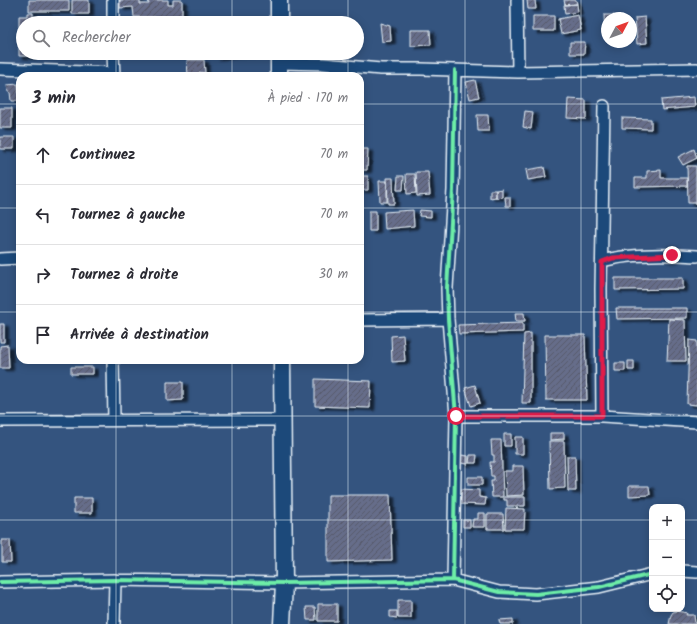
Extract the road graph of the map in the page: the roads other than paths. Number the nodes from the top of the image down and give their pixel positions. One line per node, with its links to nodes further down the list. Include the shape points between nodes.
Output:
1 (113, 0): 4 (street)
2 (279, 0): 5 (street)
3 (517, 0): 13 (street)
4 (113, 16)
5 (279, 16)
6 (113, 60): 12 (street)
7 (279, 64): 10 (street)
8 (0, 69): 11 (street)
9 (697, 69): 13 (street)
10 (455, 70): 13 (street); 19 (street)
11 (57, 72)
12 (114, 72)
13 (518, 72)
14 (604, 106): 18 (street)
15 (697, 256): 18 (street, via 632,256)
16 (16, 258): 17 (street)
17 (0, 259)
18 (602, 262): 24 (street)
19 (448, 319): 20 (street); 23 (street)
20 (364, 320)
21 (113, 364): 25 (street)
22 (282, 364): 26 (street)
23 (456, 416): 24 (street); 33 (street)
24 (602, 416): 28 (street)
25 (114, 420): 26 (street); 27 (street)
26 (282, 420): 35 (street)
27 (0, 421)
28 (697, 422)
29 (685, 571): 30 (street)
30 (697, 572)
31 (649, 575): 33 (street, via 599,587 536,594 499,592)
32 (115, 580): 34 (street); 35 (street); 36 (street)
33 (453, 580): 35 (street)
34 (0, 582)
35 (284, 583): 37 (street)
36 (114, 624)
37 (282, 624)

